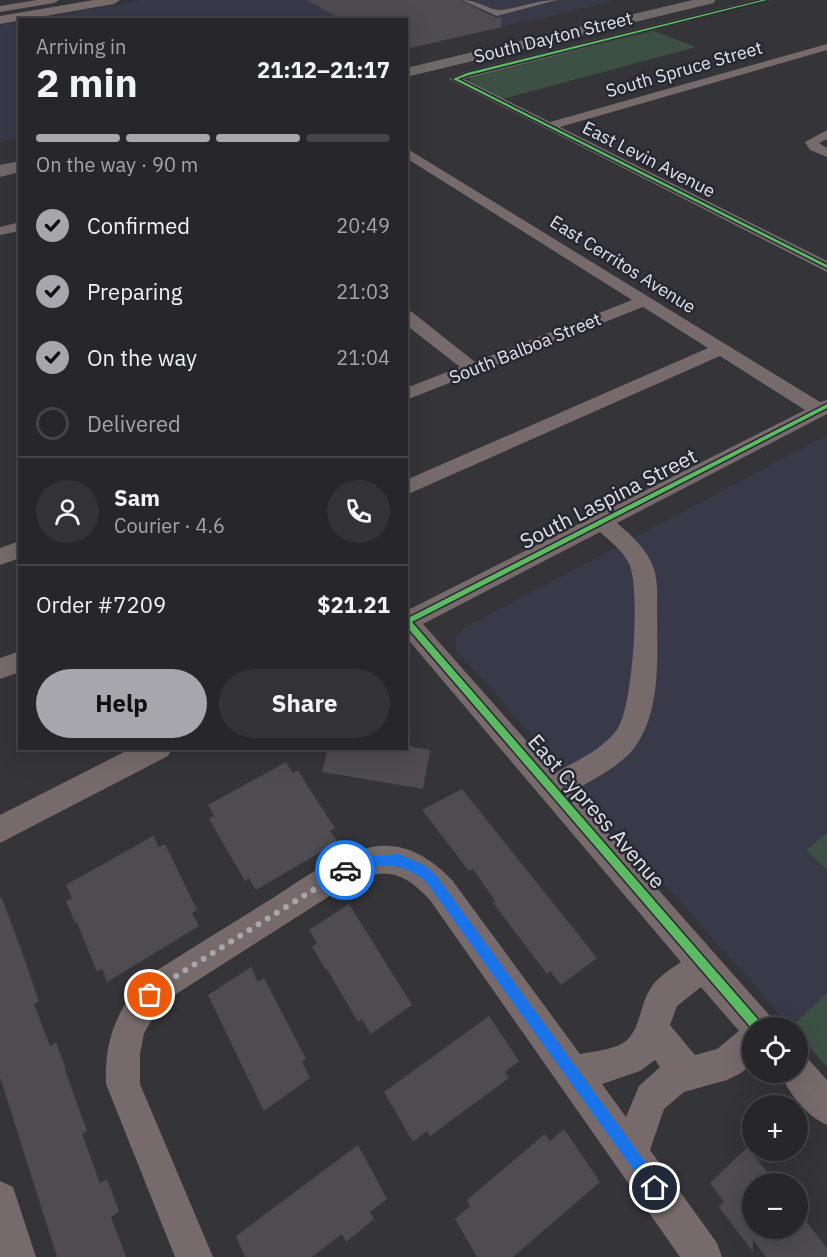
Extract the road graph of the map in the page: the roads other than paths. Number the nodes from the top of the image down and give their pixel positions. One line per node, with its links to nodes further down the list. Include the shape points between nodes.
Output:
1 (54, 0): 10 (street)
2 (59, 0): 9 (street)
3 (114, 0): 9 (main road)
4 (467, 0): 5 (street, via 497,13)
5 (552, 0)
6 (658, 0): 12 (highway)
7 (709, 0): 13 (highway)
8 (766, 0): 14 (street, South Dayton Street, via 468,74)
9 (70, 8): 10 (main road)
10 (1, 16)
11 (827, 46): 15 (street, South Spruce Street)
12 (408, 59)
13 (408, 73)
14 (456, 81): 15 (street, East Levin Avenue)
15 (551, 126): 25 (street, East Levin Avenue)
16 (827, 134): 19 (street, via 812,142)
17 (18, 150): 20 (highway)
18 (408, 153): 26 (street, East Cerritos Avenue)
19 (827, 153)
20 (0, 154)
21 (18, 166): 22 (highway)
22 (0, 171)
23 (18, 226): 24 (street)
24 (0, 231)
25 (827, 267)
26 (644, 301): 28 (street, East Cerritos Avenue); 29 (street, South Balboa Street)
27 (408, 318): 29 (street)
28 (721, 349): 31 (street, East Cerritos Avenue); 32 (street)
29 (473, 369): 30 (street, South Balboa Street)
30 (408, 394)
31 (823, 408): 33 (street, South Laspina Street)
32 (408, 487)
33 (602, 522): 36 (street, South Laspina Street); 41 (street, via 643,564 642,701 636,723 626,739)
34 (18, 550): 35 (street)
35 (0, 557)
36 (408, 620)
37 (408, 622): 41 (street, East Cypress Avenue)
38 (18, 662): 39 (street)
39 (0, 669)
40 (155, 750): 42 (street)
41 (554, 789): 43 (street, East Cypress Avenue)
42 (0, 830)
43 (705, 965): 44 (street, East Cypress Avenue); 45 (street, via 663,999)
44 (749, 1017)
45 (651, 1029): 47 (street, via 645,1044 624,1062); 48 (street)
46 (742, 1050): 48 (street, via 715,1068)
47 (573, 1072): 51 (street); 54 (street, via 432,879 398,860 373,860 350,868 162,985 139,1010 123,1042 123,1084)
48 (687, 1073): 51 (street, via 675,1077 651,1098)
49 (806, 1083): 50 (street)
50 (827, 1107)
51 (631, 1153): 55 (street)
52 (0, 1200): 53 (street)
53 (18, 1257)
54 (194, 1257)
55 (703, 1257)

